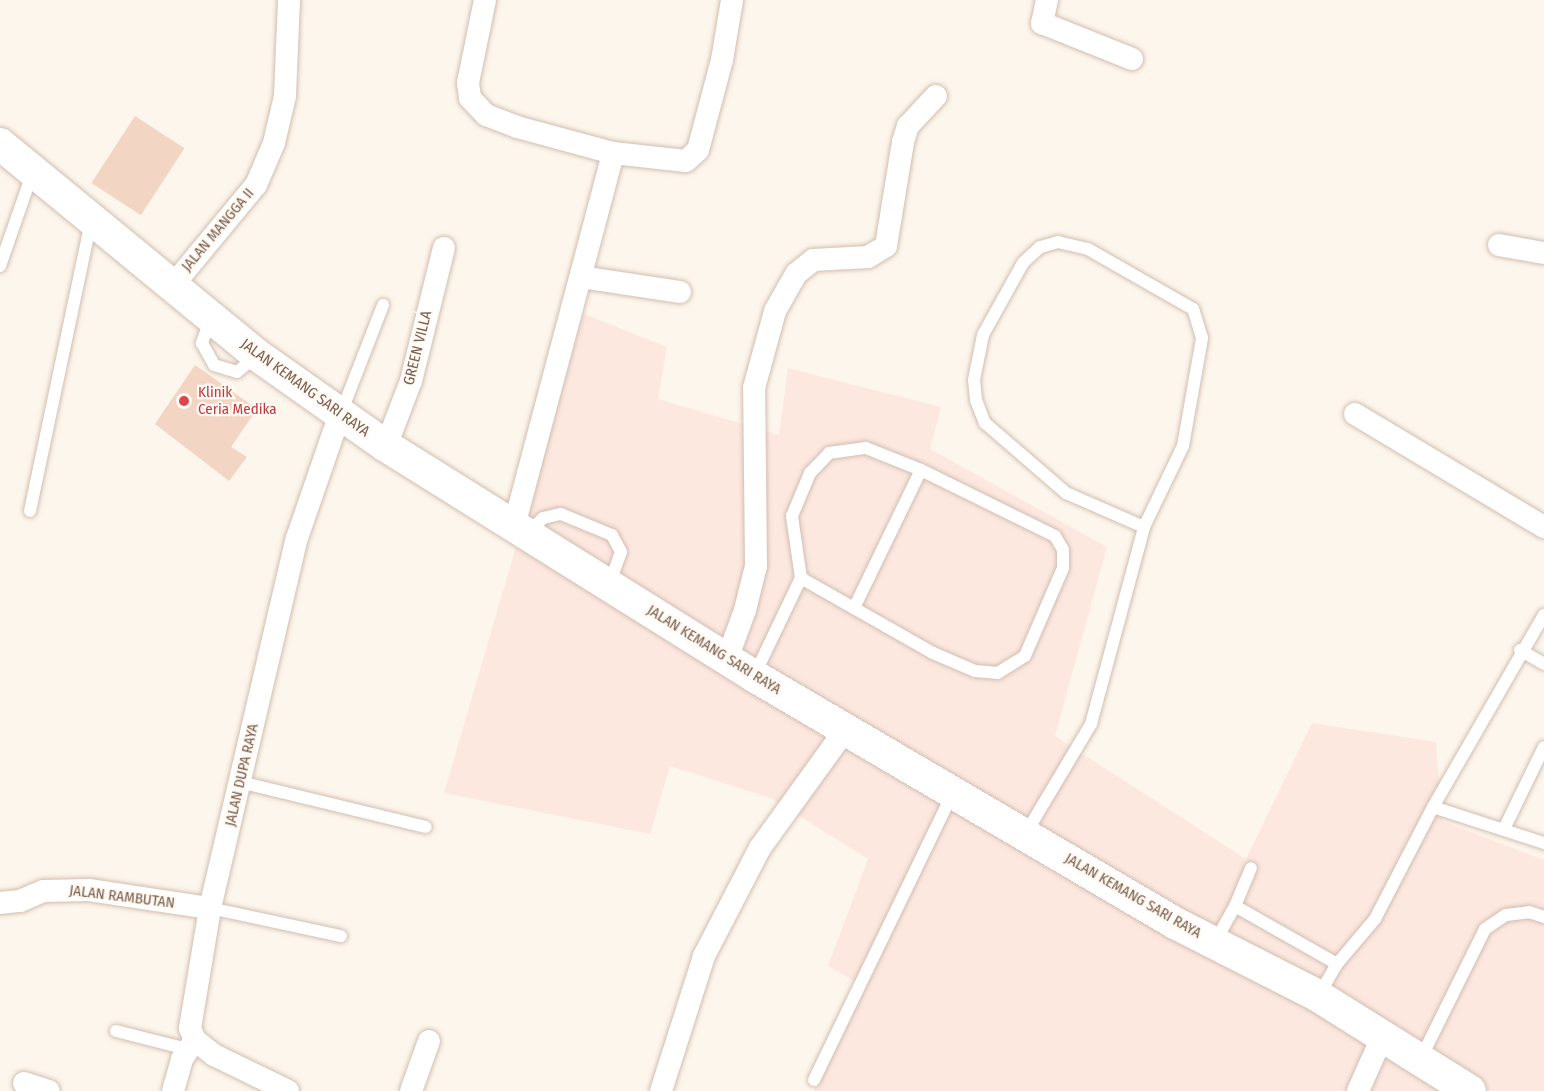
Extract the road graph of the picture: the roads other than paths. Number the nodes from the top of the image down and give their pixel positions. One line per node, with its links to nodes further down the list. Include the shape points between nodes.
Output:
1 (289, 0): 16 (street, JALAN MANGGA II, via 285,96 274,143 256,185)
2 (485, 0): 8 (street, via 468,83 475,106 516,127)
3 (732, 0): 8 (street, via 722,60 698,150 686,161)
4 (1047, 0): 5 (street, via 1042,23)
5 (1132, 59)
6 (936, 96): 32 (street, via 908,126 886,246 868,257 813,260 796,274 775,311 754,388 756,566 746,610)
7 (0, 144): 9 (main road, JALAN KEMANG SARI RAYA)
8 (613, 153): 15 (street)
9 (33, 171): 10 (main road, JALAN KEMANG SARI RAYA); 14 (lane)
10 (92, 218): 16 (main road, JALAN KEMANG SARI RAYA); 23 (lane)
11 (1499, 245): 13 (street)
12 (444, 248): 21 (street, GREEN VILLA, via 411,381)
13 (1544, 253)
14 (0, 266)
15 (581, 277): 17 (street); 26 (street)
16 (174, 284): 19 (main road, JALAN KEMANG SARI RAYA, via 257,355)
17 (680, 292)
18 (384, 305): 19 (lane)
19 (340, 414): 21 (main road, JALAN KEMANG SARI RAYA); 37 (street, JALAN DUPA RAYA, via 297,538)
20 (1355, 414): 25 (street)
21 (386, 446): 26 (main road, JALAN KEMANG SARI RAYA)
22 (921, 470): 27 (lane, via 866,448 828,453 810,473 792,516); 29 (lane); 29 (lane, via 1055,536 1063,550 1063,568 1025,656 1006,671 975,671 933,653)
23 (30, 510)
24 (1144, 527): 24 (lane, via 1065,493 985,423 976,400 974,380 983,335 1023,263 1040,247 1058,242 1088,249 1193,309 1200,324 1202,338 1183,446); 42 (lane, via 1091,724)
25 (1544, 527)
26 (521, 530): 28 (main road, JALAN KEMANG SARI RAYA); 28 (lane, via 561,514 612,535 621,552)
27 (801, 578): 29 (lane); 34 (lane)
28 (609, 585): 32 (main road, JALAN KEMANG SARI RAYA)
29 (854, 608)
30 (1544, 615): 31 (lane)
31 (1520, 650): 33 (lane); 39 (lane)
32 (727, 659): 34 (main road, JALAN KEMANG SARI RAYA)
33 (1544, 664)
34 (754, 676): 35 (main road, JALAN KEMANG SARI RAYA)
35 (845, 730): 38 (main road, JALAN KEMANG SARI RAYA); 64 (street, via 760,848 704,956)
36 (1544, 747): 41 (lane)
37 (240, 782): 40 (lane); 47 (street, JALAN DUPA RAYA)
38 (953, 792): 42 (main road, JALAN KEMANG SARI RAYA); 58 (lane)
39 (1433, 807): 41 (lane); 51 (lane, via 1375,919)
40 (426, 826)
41 (1504, 829): 43 (lane)
42 (1026, 833): 50 (main road, JALAN KEMANG SARI RAYA)
43 (1544, 843)
44 (1251, 868): 46 (lane)
45 (0, 903): 47 (street, JALAN RAMBUTAN, via 20,901 43,891 88,890)
46 (1235, 906): 50 (lane); 51 (lane)
47 (210, 908): 49 (lane); 56 (street, JALAN DUPA RAYA)
48 (1544, 917): 57 (lane, via 1529,912 1506,915 1485,929)
49 (341, 936)
50 (1215, 944): 52 (main road, JALAN KEMANG SARI RAYA)
51 (1337, 964): 52 (lane)
52 (1318, 996): 54 (main road, JALAN KEMANG SARI RAYA)
53 (116, 1031): 56 (lane)
54 (1383, 1035): 57 (main road, JALAN KEMANG SARI RAYA); 65 (street)
55 (429, 1041): 63 (street)
56 (188, 1049): 60 (street, via 214,1056); 62 (street)
57 (1421, 1058): 66 (main road, JALAN KEMANG SARI RAYA)
58 (814, 1080)
59 (24, 1083): 61 (street)
60 (283, 1090)
61 (49, 1091)
62 (173, 1091)
63 (411, 1091)
64 (661, 1091)
65 (1358, 1091)
66 (1470, 1091)

